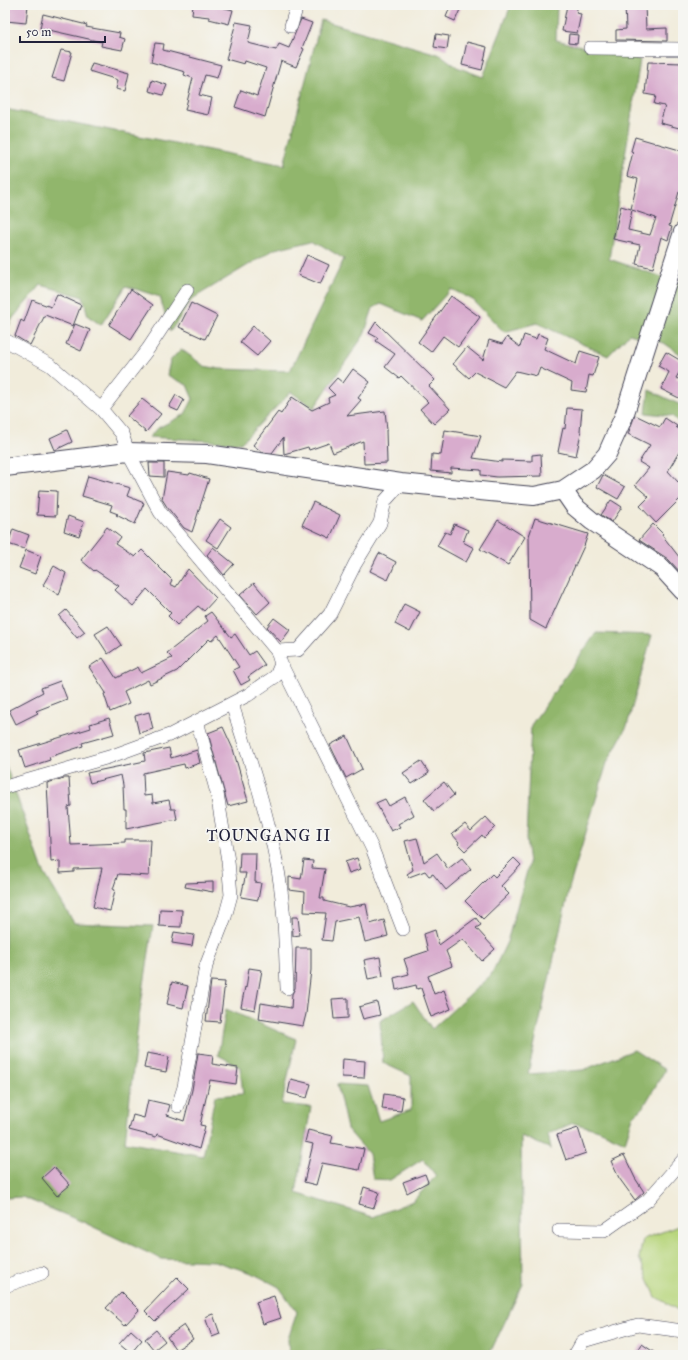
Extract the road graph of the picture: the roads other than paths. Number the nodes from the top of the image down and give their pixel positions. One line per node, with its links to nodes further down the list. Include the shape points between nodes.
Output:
1 (297, 5): 2 (street)
2 (291, 26)
3 (590, 48): 4 (street)
4 (683, 49)
5 (683, 232): 12 (street, via 624,416 607,454 593,470)
6 (187, 290): 8 (street, via 148,349)
7 (5, 340): 8 (street, via 50,364)
8 (101, 409): 9 (street, via 122,434)
9 (128, 452): 10 (street); 11 (street, via 207,454); 14 (street, via 160,512)
10 (5, 467)
11 (401, 483): 12 (street, via 534,496); 14 (street, via 386,502 380,523 355,564 330,614 298,650)
12 (563, 490): 13 (street, via 574,506 662,568)
13 (683, 591)
14 (279, 658): 15 (street, via 276,676); 18 (street, via 372,848)
15 (232, 704): 16 (street); 19 (street, via 266,816 276,860 284,909)
16 (197, 721): 17 (street, via 172,734 109,758); 20 (street, via 217,793 231,895 206,966 184,1087)
17 (5, 787)
18 (403, 928)
19 (287, 988)
20 (178, 1106)
21 (683, 1160): 22 (street, via 648,1200 604,1231)
22 (559, 1230)
23 (42, 1273): 24 (street)
24 (5, 1286)
25 (683, 1331): 26 (street, via 638,1325 583,1341)
26 (575, 1355)

